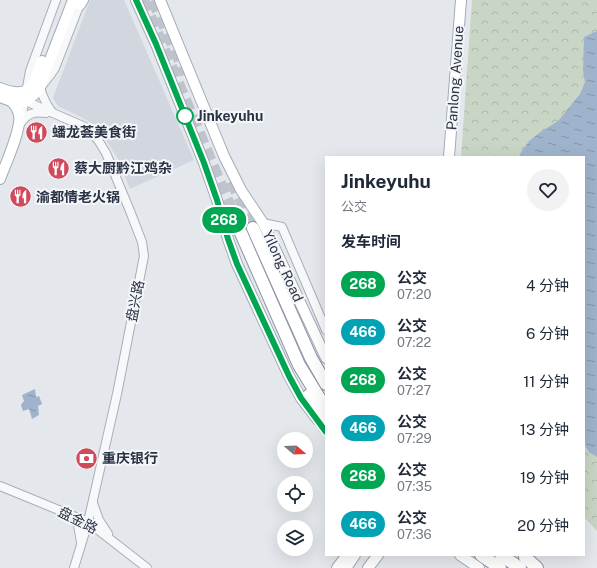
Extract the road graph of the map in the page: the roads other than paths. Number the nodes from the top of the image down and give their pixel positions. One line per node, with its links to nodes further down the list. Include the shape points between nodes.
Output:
1 (56, 0): 10 (street, via 30,71)
2 (66, 0): 8 (main road)
3 (136, 0): 28 (main road, via 204,163 237,264 289,376 301,398)
4 (160, 0): 18 (main road, Yilong Road, via 224,156)
5 (456, 0): 15 (main road, Panlong Avenue)
6 (462, 0): 16 (main road, Panlong Avenue)
7 (79, 1): 8 (main road); 9 (street, via 55,68)
8 (42, 70): 9 (main road); 10 (main road)
9 (40, 88): 12 (main road); 13 (street, via 48,108)
10 (26, 91): 11 (main road); 12 (street)
11 (5, 95): 12 (main road); 14 (main road, via 18,110)
12 (25, 102): 13 (street, 盘兴路); 14 (street)
13 (54, 114): 14 (street, via 34,112); 30 (street, 盘兴路, via 85,127 98,140 130,211 142,242 144,256 117,394)
14 (19, 126): 17 (main road)
15 (444, 156)
16 (449, 156)
17 (0, 179)
18 (258, 225): 20 (street, via 282,227); 21 (main road, Yilong Road); 22 (highway, Yilong Road)
19 (241, 233): 23 (highway, Yilong Road)
20 (325, 328)
21 (325, 356)
22 (311, 358): 24 (highway); 25 (highway, Yilong Road)
23 (299, 365): 26 (highway, Yilong Road); 27 (highway, via 307,391)
24 (325, 374)
25 (325, 382)
26 (325, 407)
27 (325, 426)
28 (325, 431)
29 (0, 486): 31 (street, 盘金路)
30 (92, 503): 32 (street, 盘兴路); 33 (street)
31 (69, 514): 32 (street, 盘金路); 34 (street, via 78,526)
32 (88, 522): 33 (street, 盘金路); 34 (street, 盘兴路)
33 (112, 540): 44 (street, 盘金路)
34 (82, 545): 43 (street, 盘兴路)
35 (346, 556): 45 (main road)
36 (354, 556): 46 (main road)
37 (363, 556): 47 (main road)
38 (377, 556): 48 (main road)
39 (461, 556): 49 (main road)
40 (482, 556): 50 (highway)
41 (505, 556): 42 (highway)
42 (522, 560): 51 (highway); 52 (main road)
43 (74, 568)
44 (147, 568)
45 (338, 568)
46 (346, 568)
47 (355, 568)
48 (368, 568)
49 (479, 568)
50 (500, 568)
51 (537, 568)
52 (542, 568)

